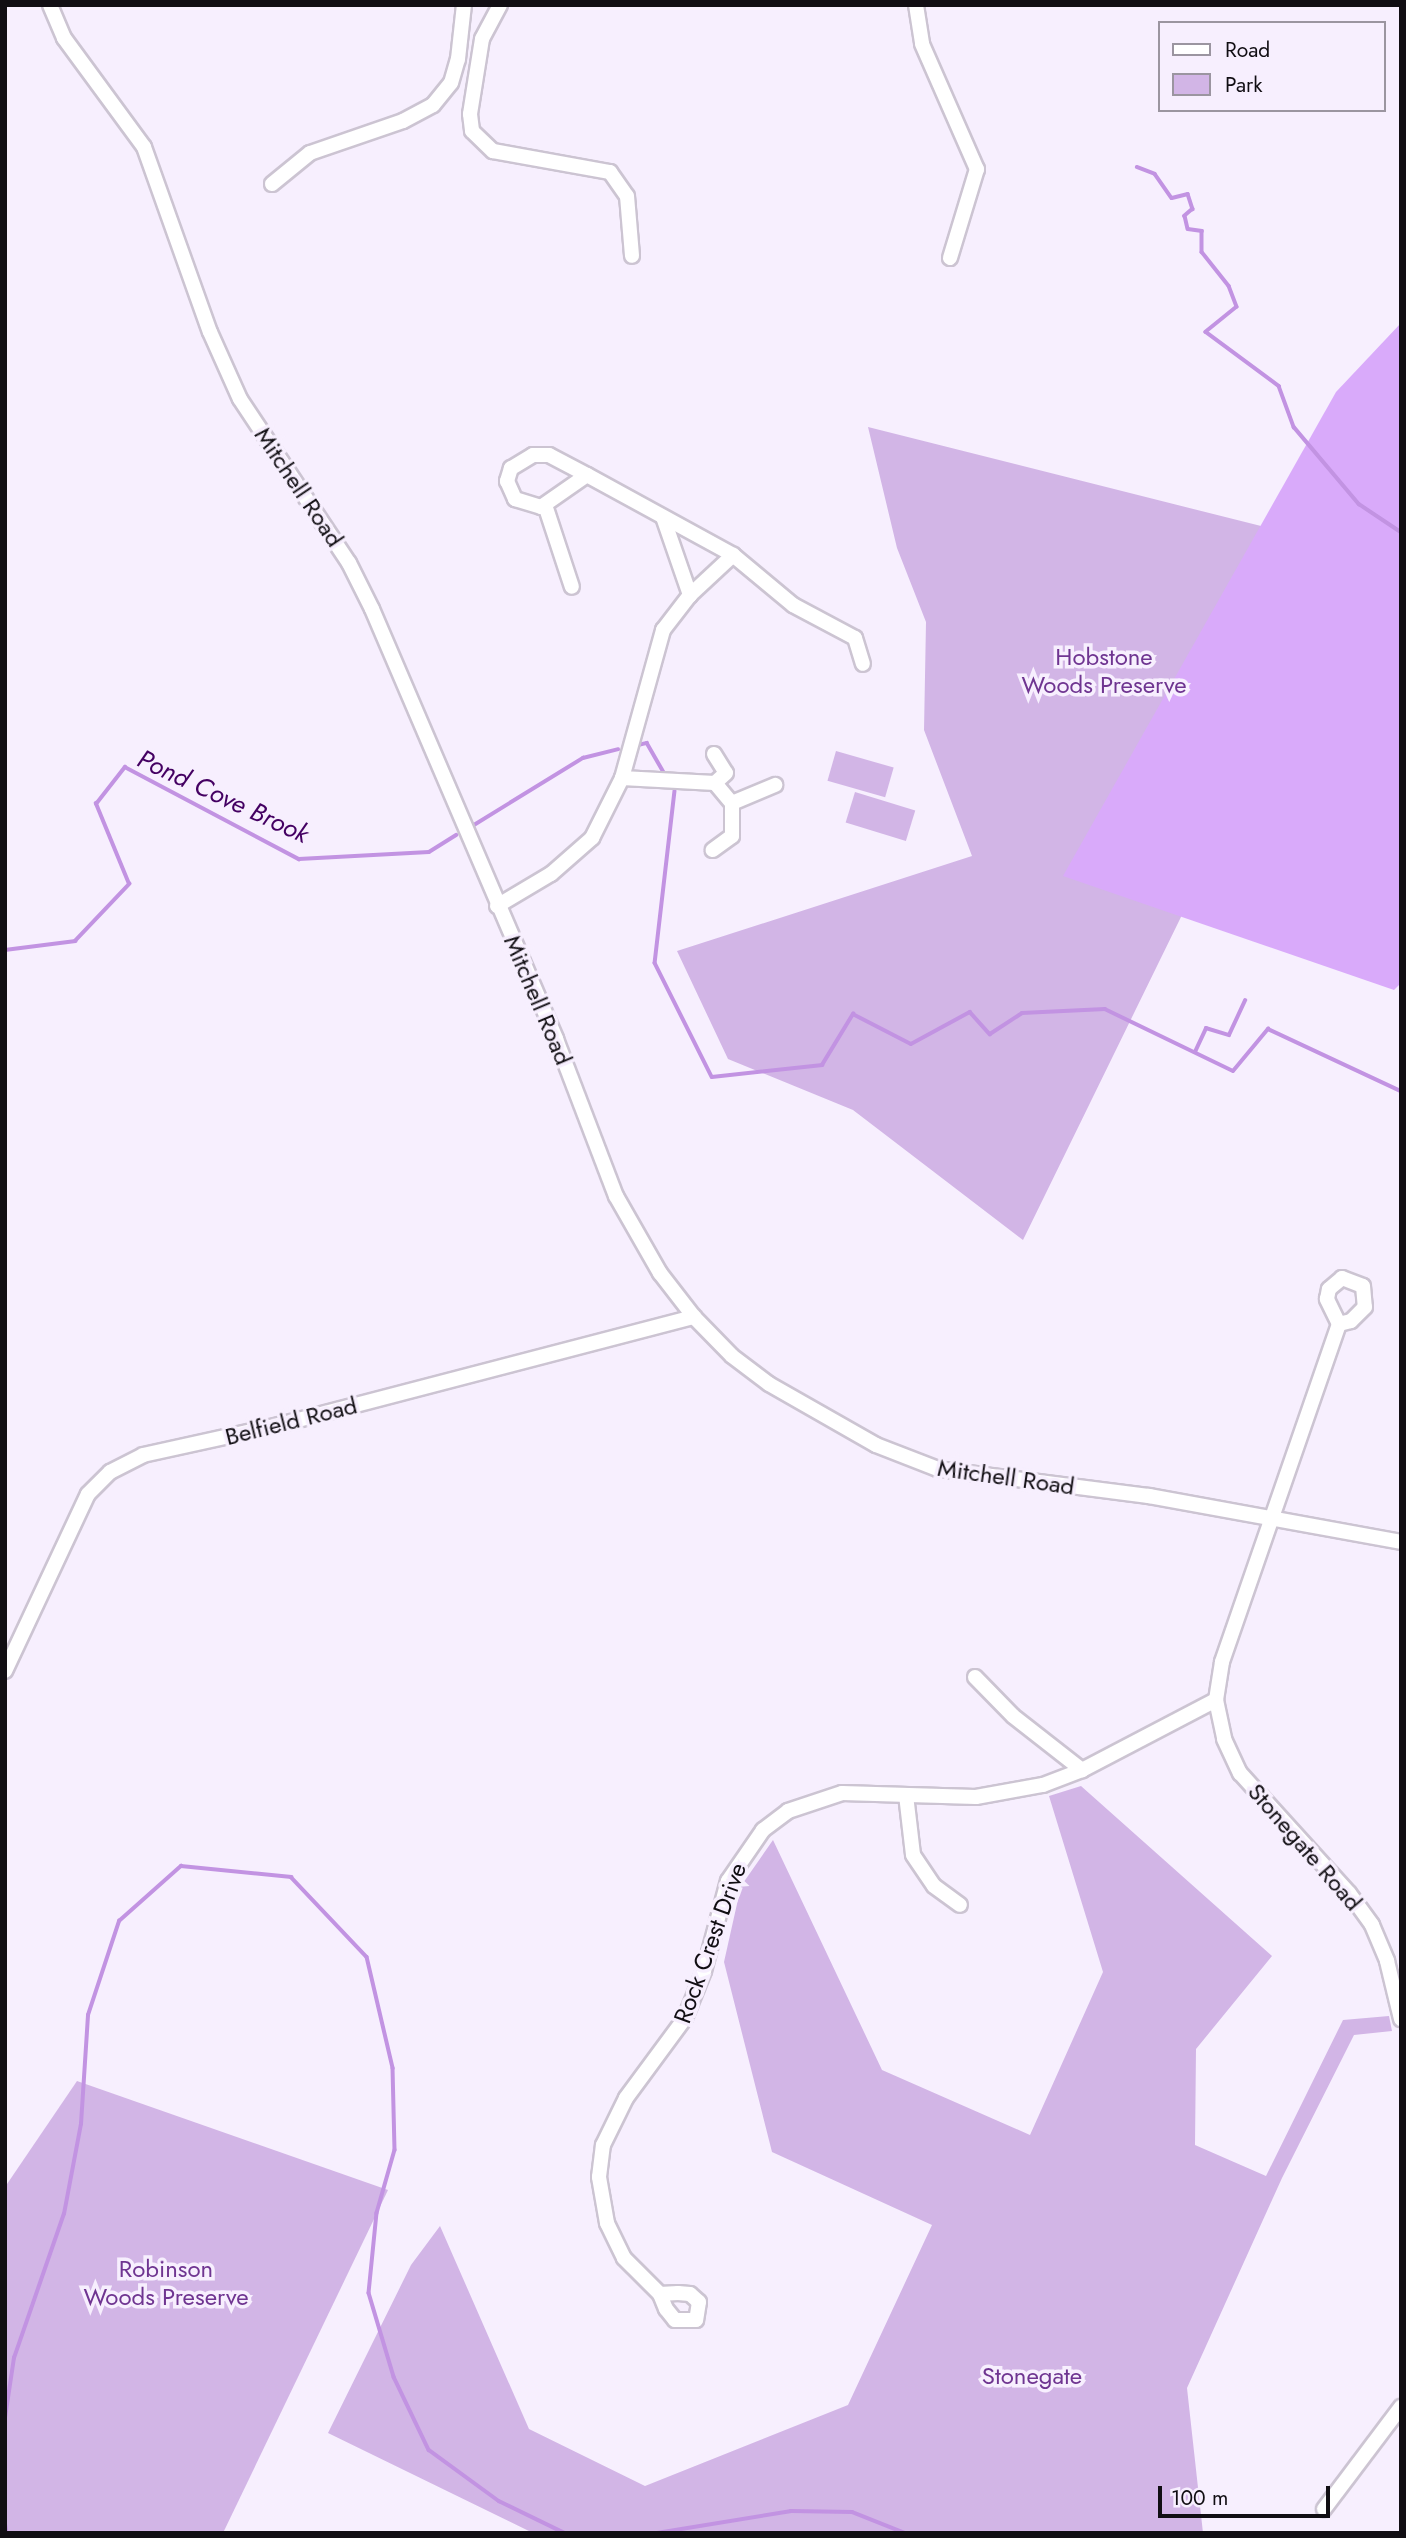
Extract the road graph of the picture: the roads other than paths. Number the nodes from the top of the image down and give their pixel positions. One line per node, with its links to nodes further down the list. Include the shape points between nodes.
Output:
1 (50, 5): 21 (street, Mitchell Road, via 64,38 144,147 229,377 349,563)
2 (464, 5): 5 (street, via 451,83 433,105 403,121 310,153)
3 (500, 5): 6 (street, via 482,39 470,114 472,131 493,151 610,172 626,196)
4 (916, 5): 7 (street, via 922,44 977,169)
5 (272, 184)
6 (632, 256)
7 (950, 258)
8 (587, 475): 9 (street); 9 (street, via 543,454 518,462 507,481 512,494 526,505); 10 (street)
9 (545, 505): 12 (street)
10 (663, 517): 11 (street); 13 (street)
11 (733, 555): 13 (street); 14 (street, via 793,605 855,638)
12 (572, 587)
13 (690, 594): 16 (street, via 663,629)
14 (863, 664)
15 (714, 754): 17 (street, via 726,773)
16 (622, 778): 17 (street); 21 (street, via 592,838 551,874)
17 (715, 783): 19 (street)
18 (775, 785): 19 (street)
19 (732, 803): 20 (street, via 732,836)
20 (713, 850)
21 (497, 906): 22 (street, Mitchell Road, via 556,1039 616,1196 660,1273)
22 (694, 1317): 24 (street, Mitchell Road, via 732,1356 769,1384 913,1461 988,1478 1137,1494); 26 (street, Belfield Road, via 279,1425 143,1455 110,1472 88,1494)
23 (1339, 1324): 24 (street, Stonegate Road)
24 (1272, 1516): 25 (street, Mitchell Road); 28 (street, Stonegate Road, via 1222,1662)
25 (1401, 1542)
26 (5, 1671)
27 (975, 1677): 29 (street, via 1013,1716)
28 (1216, 1700): 29 (street, Rock Crest Drive); 32 (street, Stonegate Road, via 1224,1739 1240,1773 1349,1893 1372,1926 1387,1961)
29 (1082, 1770): 30 (street, Rock Crest Drive, via 1010,1793 953,1798)
30 (906, 1795): 31 (street, via 913,1855 934,1886); 33 (street, Rock Crest Drive, via 855,1793 819,1798 788,1811 763,1830 737,1862 685,2018 626,2098 603,2145 598,2177 607,2223 624,2258)
31 (960, 1905)
32 (1401, 2019)
33 (660, 2294)
34 (1401, 2407): 35 (street)
35 (1324, 2509)

